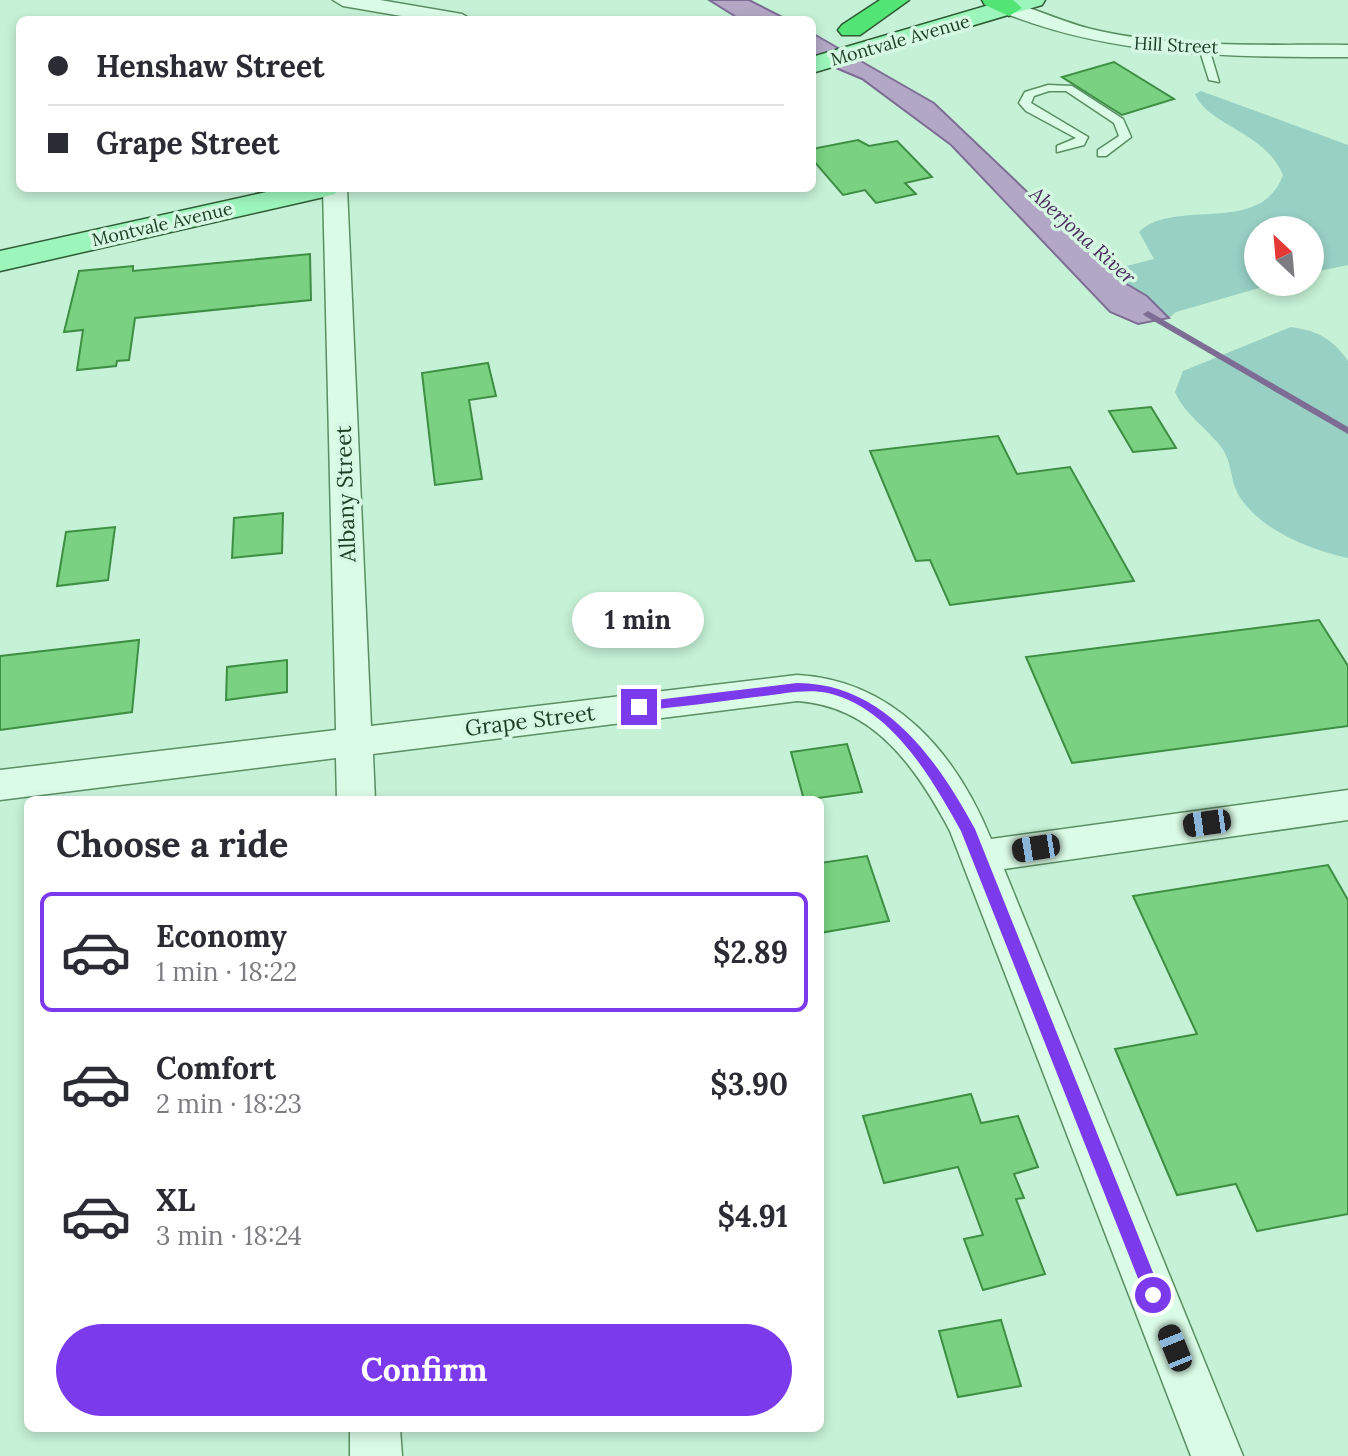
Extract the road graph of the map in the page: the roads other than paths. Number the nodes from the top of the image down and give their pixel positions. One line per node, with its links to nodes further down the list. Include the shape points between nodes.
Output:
1 (343, 0): 5 (street)
2 (897, 0): 6 (highway)
3 (1012, 3): 8 (street, Hill Street, via 1080,35); 10 (main road, Montvale Avenue)
4 (923, 6): 6 (main road, Montvale Avenue)
5 (438, 16)
6 (851, 30): 7 (main road, Montvale Avenue)
7 (816, 43)
8 (1204, 48): 9 (street, Hill Street); 11 (lane)
9 (1348, 51)
10 (816, 64)
11 (1215, 80)
12 (1061, 149): 13 (lane, via 1080,143 1082,137 1027,106 1029,94 1068,88 1119,121 1125,137)
13 (1102, 153)
14 (306, 192): 16 (main road, Montvale Avenue)
15 (335, 192): 17 (street, Albany Street)
16 (0, 261)
17 (355, 741): 18 (street, Grape Street); 19 (street, Albany Street); 21 (street, Grape Street, via 825,688 862,702 907,740 936,773)
18 (0, 785)
19 (356, 796)
20 (1348, 805): 21 (street)
21 (980, 857): 24 (street, Grape Street)
22 (375, 1432): 23 (street)
23 (376, 1456)
24 (1217, 1456)

